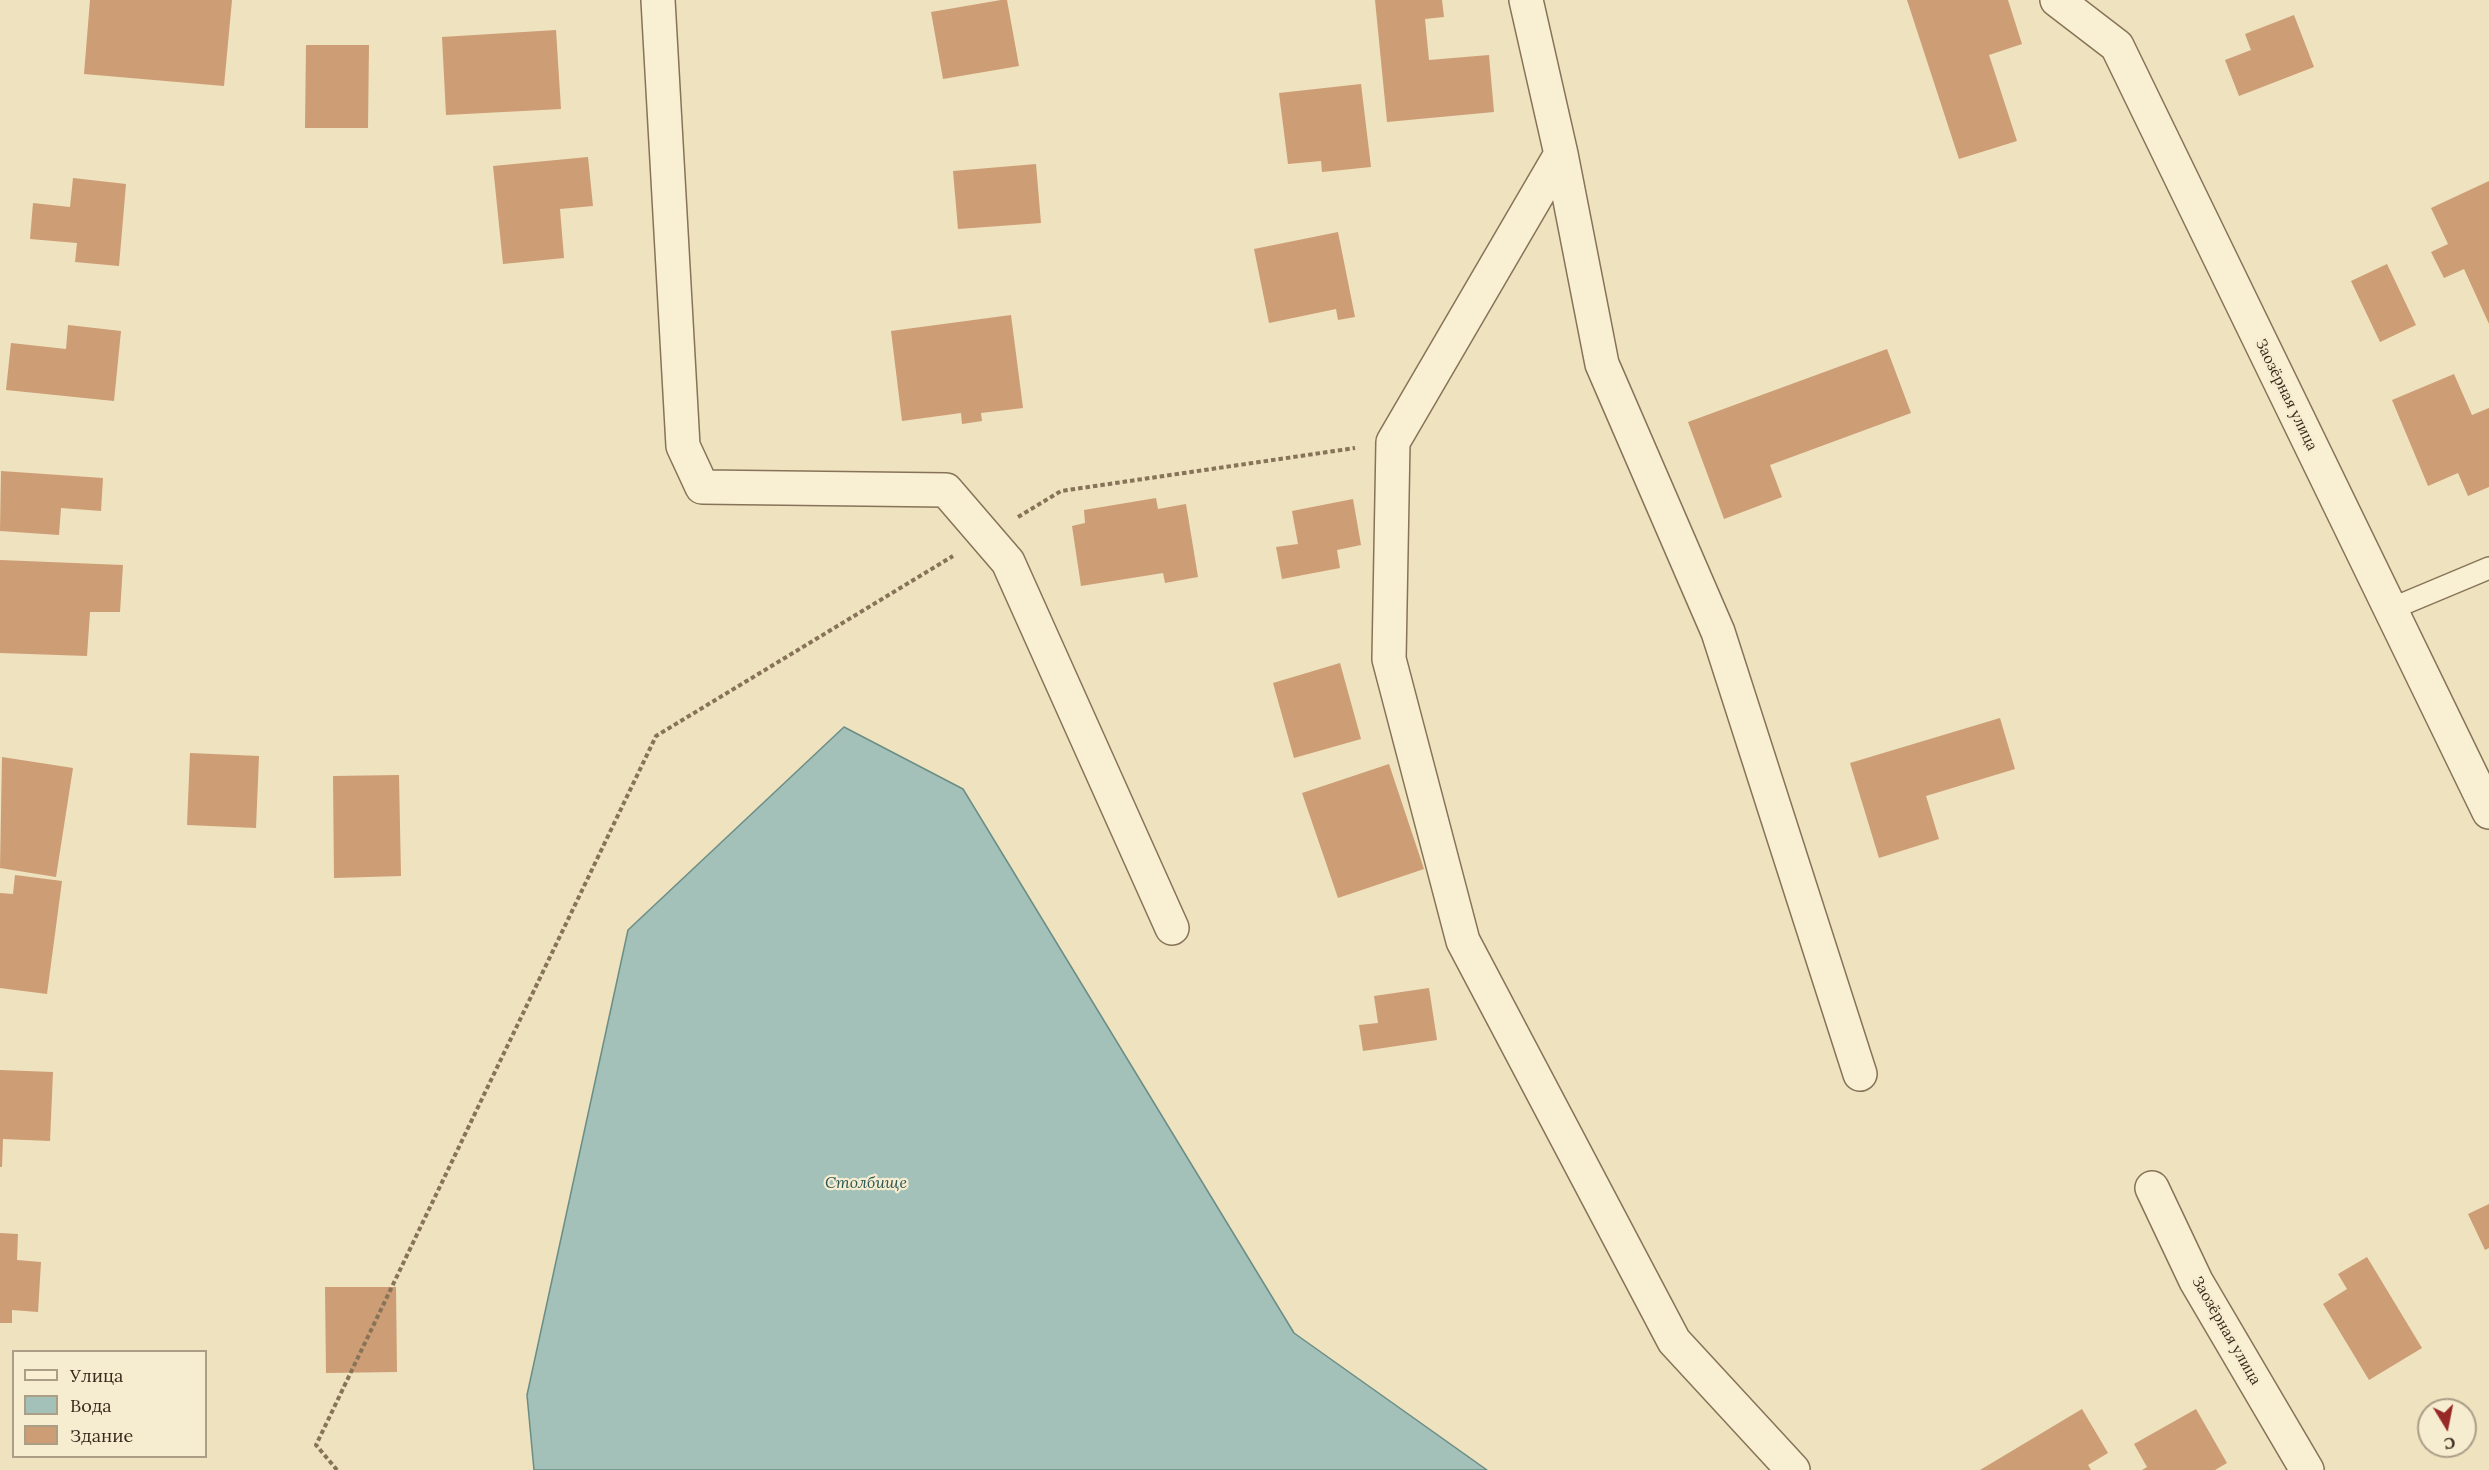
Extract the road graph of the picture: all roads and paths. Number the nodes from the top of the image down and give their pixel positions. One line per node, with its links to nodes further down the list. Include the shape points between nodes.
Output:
1 (658, 0): 11 (street, via 683,446 702,487 946,490 1008,562)
2 (1526, 0): 4 (street)
3 (2057, 0): 9 (street, Заозёрная улица, via 2117,46)
4 (1561, 154): 5 (street); 12 (street, via 1602,364 1718,632)
5 (1393, 442): 6 (path, via 1061,491); 15 (street, via 1389,659 1463,941 1674,1341)
6 (1010, 522)
7 (959, 552): 14 (path, via 656,736 316,1445)
8 (2489, 568): 9 (lane)
9 (2391, 609): 10 (street, Заозёрная улица)
10 (2489, 812)
11 (1172, 928)
12 (1860, 1074)
13 (2152, 1188): 16 (street, Заозёрная улица, via 2196,1281)
14 (337, 1470)
15 (1793, 1470)
16 (2307, 1470)

